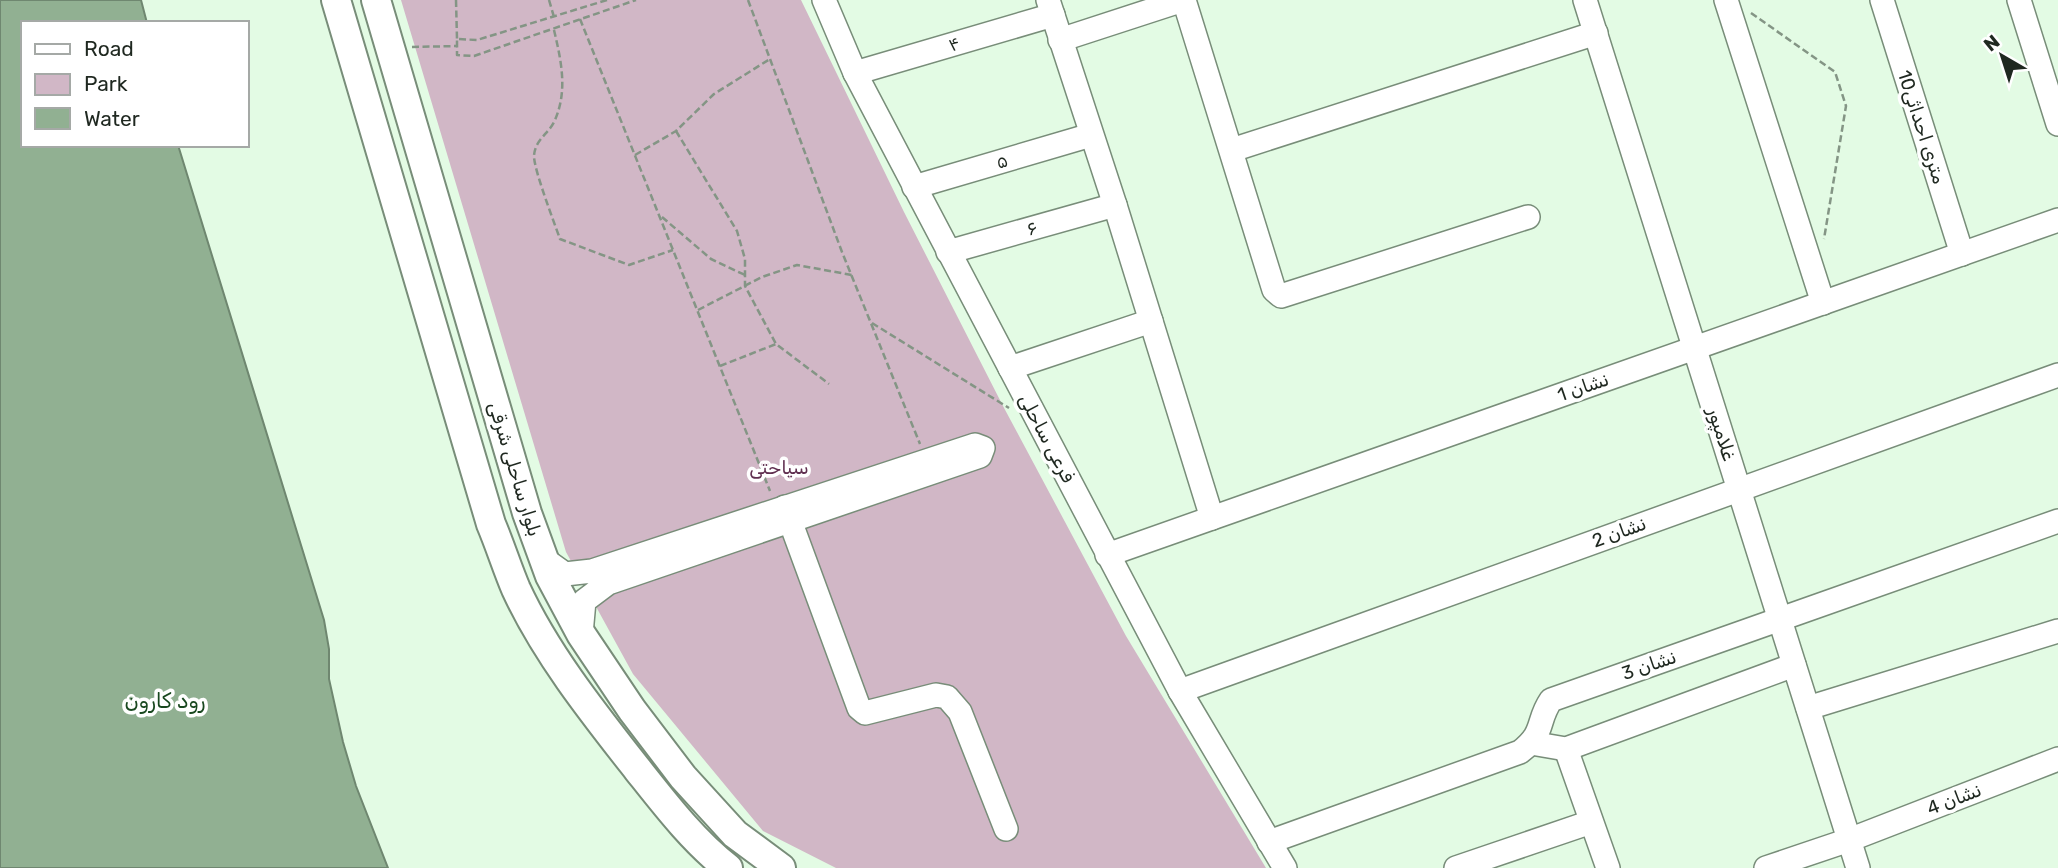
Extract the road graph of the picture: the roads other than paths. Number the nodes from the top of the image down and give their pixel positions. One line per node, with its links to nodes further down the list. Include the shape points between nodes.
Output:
1 (335, 0): 47 (main road, بلوار ساحلی شرقی, via 491,524 517,590 552,652 607,729 659,797)
2 (376, 0): 32 (main road, بلوار ساحلی شرقی)
3 (824, 0): 12 (street, فرعی ساحلی)
4 (1184, 0): 11 (street); 15 (street)
5 (1586, 0): 10 (street, غلامپور)
6 (1882, 0): 21 (street, 10متری احداثی)
7 (2019, 0): 13 (street)
8 (1735, 4): 22 (street)
9 (1051, 8): 11 (street); 12 (street, ۴)
10 (1596, 33): 15 (street); 24 (street, غلامپور)
11 (1060, 40): 14 (street)
12 (855, 73): 16 (street, فرعی ساحلی)
13 (2058, 124)
14 (1091, 135): 16 (street, ۵); 17 (street)
15 (1232, 150): 18 (street, via 1274,290 1282,296)
16 (914, 187): 20 (street, فرعی ساحلی)
17 (1115, 205): 20 (street, ۶); 23 (street)
18 (1528, 217)
19 (2058, 220): 21 (street, نشان 1)
20 (948, 252): 25 (street, فرعی ساحلی)
21 (1962, 254): 22 (street, نشان 1)
22 (1823, 303): 24 (street, نشان 1)
23 (1151, 321): 25 (street); 29 (street)
24 (1695, 348): 27 (street, غلامپور); 29 (street, نشان 1)
25 (1010, 368): 31 (street, فرعی ساحلی)
26 (2058, 375): 27 (street, نشان 2)
27 (1739, 489): 34 (street, غلامپور); 38 (street, نشان 2)
28 (784, 513): 28 (street, via 975,445 984,448 980,456); 33 (street); 44 (street, via 859,708 865,713 936,695 947,697 960,712)
29 (1212, 518): 31 (street, نشان 1)
30 (2058, 521): 34 (street, نشان 3)
31 (1107, 555): 38 (street, فرعی ساحلی)
32 (544, 559): 33 (street, via 565,574); 36 (main road, بلوار ساحلی شرقی)
33 (591, 582): 36 (street)
34 (1780, 619): 37 (street, غلامپور); 40 (street, نشان 3, via 1551,700)
35 (2058, 631): 39 (street)
36 (581, 634): 48 (main road, بلوار ساحلی شرقی, via 683,777 735,834)
37 (1794, 665): 39 (street, غلامپور); 41 (street)
38 (1180, 691): 46 (street, فرعی ساحلی)
39 (1808, 708): 45 (street, غلامپور)
40 (1531, 743): 41 (street); 46 (street, via 1520,752)
41 (1566, 749): 43 (street)
42 (2058, 759): 45 (street, نشان 4)
43 (1591, 822): 50 (street); 51 (street)
44 (1006, 829)
45 (1849, 840): 52 (street, نشان 4); 53 (street, غلامپور)
46 (1269, 842): 49 (street, فرعی ساحلی)
47 (728, 868)
48 (781, 868)
49 (1285, 868)
50 (1457, 868)
51 (1608, 868)
52 (1766, 868)
53 (1858, 868)

